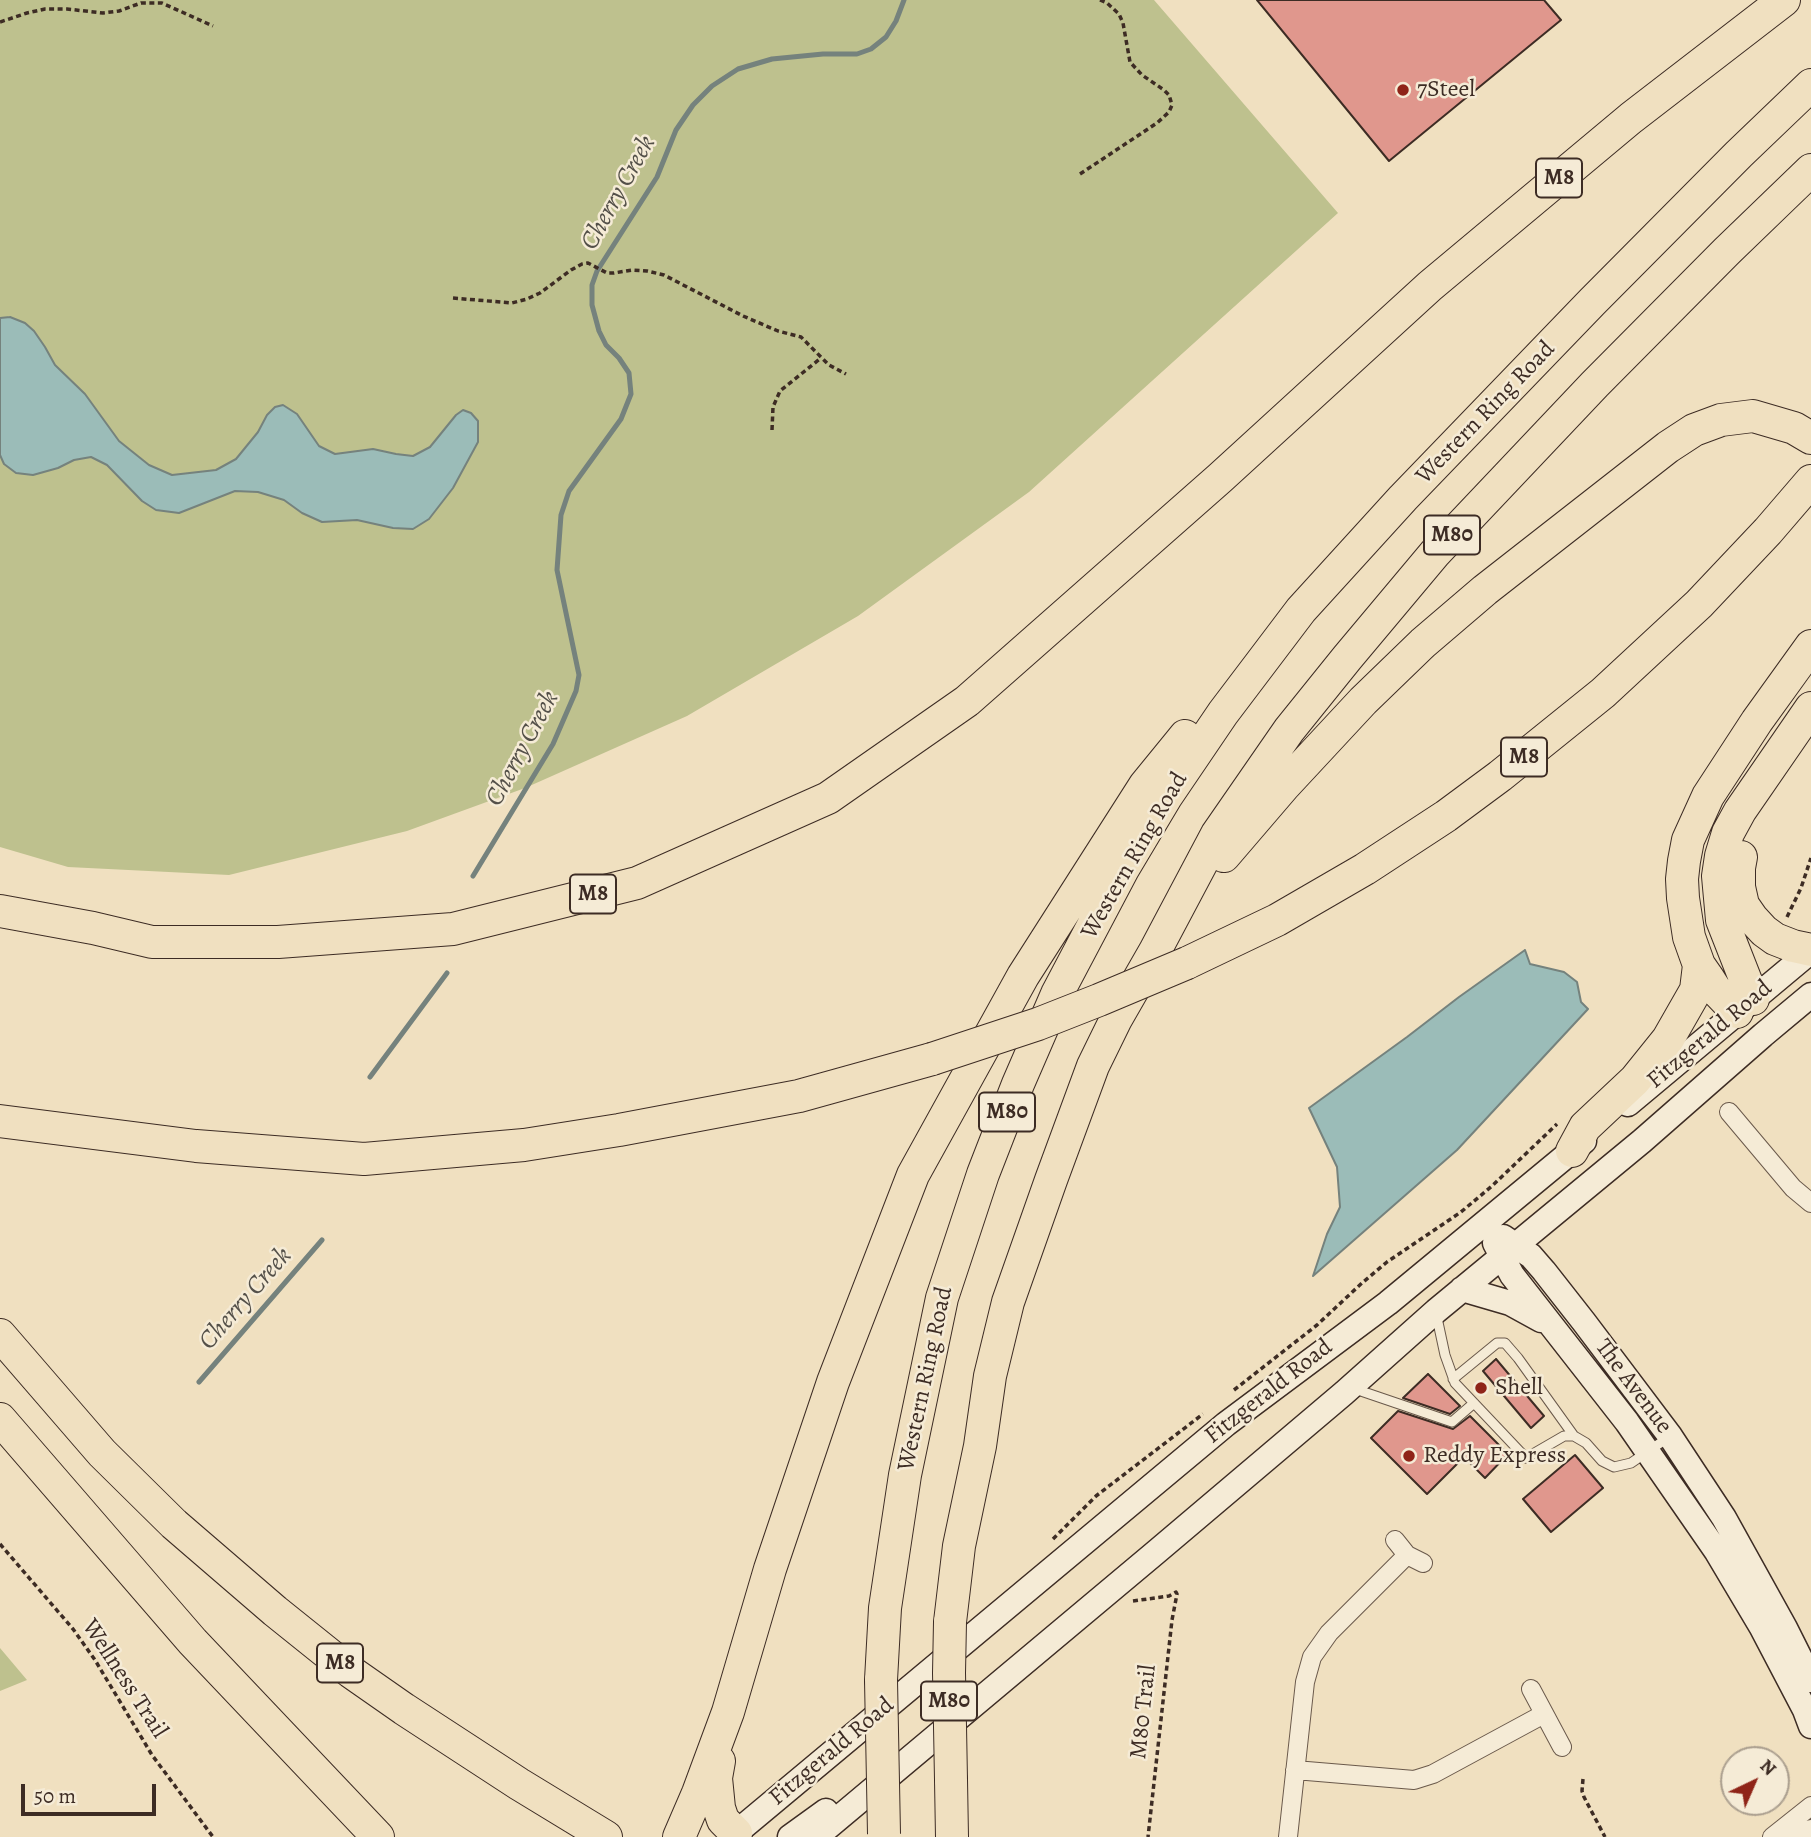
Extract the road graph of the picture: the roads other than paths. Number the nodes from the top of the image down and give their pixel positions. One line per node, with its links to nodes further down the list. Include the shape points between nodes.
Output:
1 (1784, 0): 10 (highway, M8, via 1631,118 1430,286 967,701 828,798 637,883 453,929 278,942 152,942)
2 (1811, 85): 6 (highway, Western Ring Road / M80, via 1592,302)
3 (1811, 170): 11 (highway, M80, via 1532,450 1435,553 1347,657 1289,730 1217,834)
4 (1811, 438): 11 (highway, via 1753,416 1721,420 1668,447 1562,528 1454,617 1363,701 1211,871)
5 (1810, 482): 18 (highway, M8, bridge, via 1662,640 1593,702 1446,817 1277,920 1038,1024 799,1096 524,1145 364,1159 195,1146)
6 (1301, 610): 37 (highway, via 1227,685 1145,785 1023,976 914,1175 833,1382); 44 (highway, Western Ring Road / M80, bridge, via 1223,713 1129,859 1058,994 984,1174 942,1298 905,1475 881,1680)
7 (1811, 646): 13 (highway, via 1708,796 1688,840 1683,898)
8 (1811, 708): 9 (highway)
9 (1794, 734): 12 (highway, via 1749,831 1739,887 1743,905 1764,930 1775,939); 15 (highway, via 1740,811 1721,856 1722,920)
10 (0, 911)
11 (1156, 951): 51 (highway, M80, bridge, via 1093,1066 1008,1303 990,1376 950,1622)
12 (1811, 951): 15 (main road, Fitzgerald Road)
13 (1699, 965): 15 (highway, via 1715,989); 19 (highway, via 1696,990 1668,1039 1635,1080 1585,1127)
14 (1811, 995): 16 (main road, Fitzgerald Road)
15 (1745, 1006): 16 (main road); 19 (main road, Fitzgerald Road)
16 (1763, 1035): 22 (main road, Fitzgerald Road)
17 (1729, 1112): 20 (street)
18 (0, 1121)
19 (1572, 1152): 21 (main road, Fitzgerald Road)
20 (1811, 1203)
21 (1486, 1224): 22 (main road, The Avenue); 45 (main road, Fitzgerald Road, via 1226,1424)
22 (1508, 1250): 23 (main road, Fitzgerald Road); 25 (main road, The Avenue, via 1512,1275); 32 (main road, The Avenue, via 1531,1256)
23 (1462, 1289): 24 (main road, Fitzgerald Road); 25 (main road, The Avenue, via 1510,1303)
24 (1436, 1311): 27 (lane); 28 (main road, Fitzgerald Road)
25 (1550, 1326): 33 (main road, The Avenue)
26 (0, 1335): 47 (highway, M8, via 102,1453 255,1594 404,1709)
27 (1454, 1381): 29 (lane); 31 (lane, via 1497,1343 1505,1343)
28 (1347, 1390): 29 (lane, via 1452,1422); 49 (main road, via 1220,1480); 50 (main road, Fitzgerald Road)
29 (1474, 1403): 31 (lane, via 1526,1458 1564,1436)
30 (0, 1419): 46 (highway, via 193,1642)
31 (1574, 1436): 33 (lane, via 1614,1467)
32 (1670, 1436): 33 (lane); 35 (main road, The Avenue, via 1724,1518)
33 (1648, 1452): 39 (main road, The Avenue, via 1739,1587)
34 (1395, 1540): 41 (street, via 1415,1559 1329,1633 1312,1657)
35 (1811, 1680)
36 (1531, 1689): 38 (street)
37 (728, 1712): 45 (highway, via 717,1795 723,1819); 48 (highway)
38 (1544, 1714): 40 (street); 41 (street, via 1414,1780)
39 (1811, 1726)
40 (1562, 1747)
41 (1295, 1770): 52 (street)
42 (1811, 1806): 53 (street)
43 (1811, 1829): 54 (street)
44 (885, 1835)
45 (737, 1836)
46 (378, 1837)
47 (606, 1837)
48 (679, 1837)
49 (790, 1837)
50 (816, 1837)
51 (952, 1837)
52 (1288, 1837)
53 (1772, 1837)
54 (1787, 1837)

